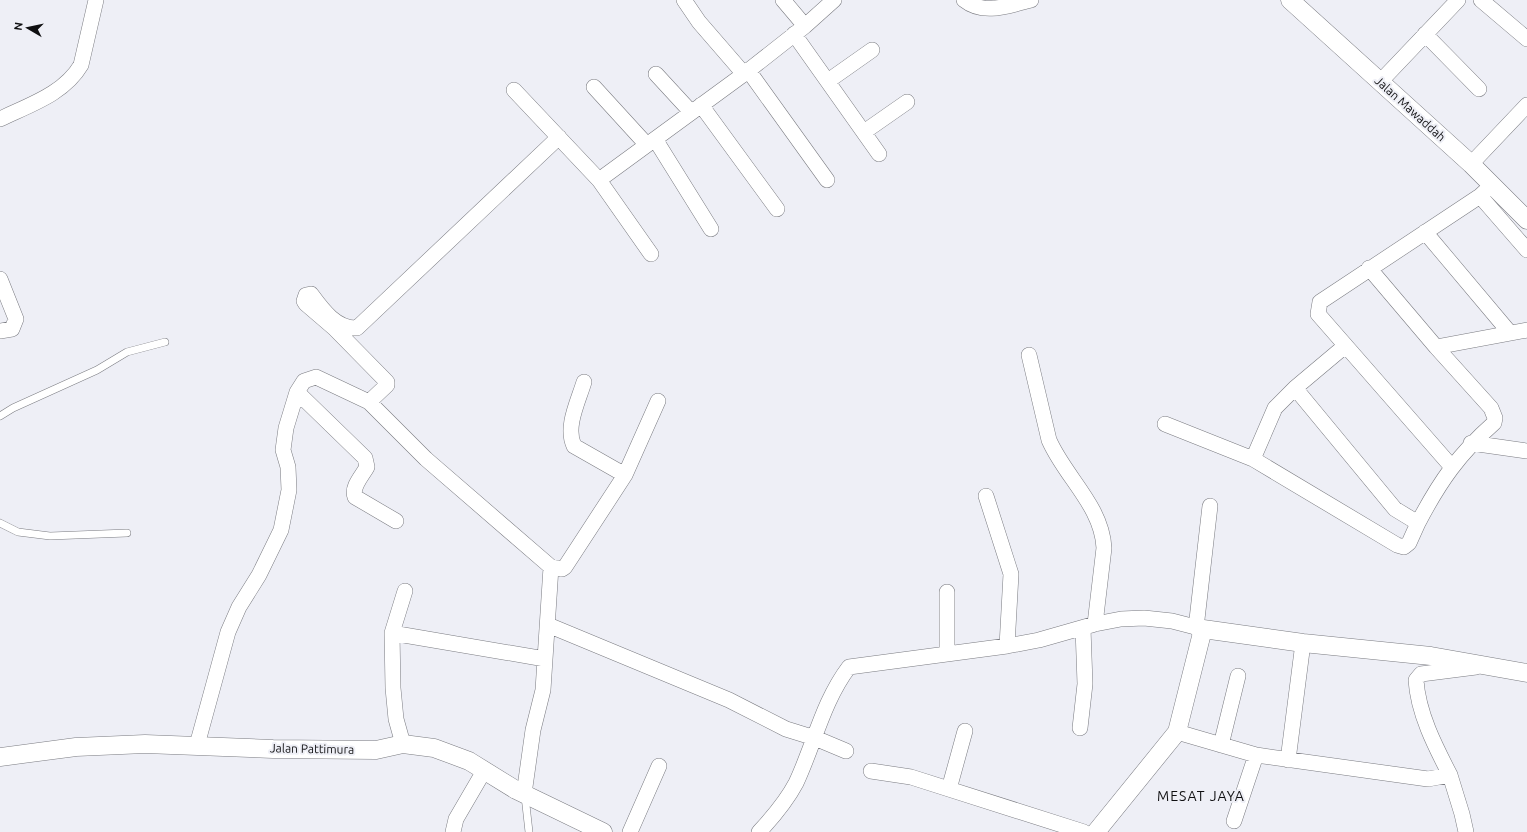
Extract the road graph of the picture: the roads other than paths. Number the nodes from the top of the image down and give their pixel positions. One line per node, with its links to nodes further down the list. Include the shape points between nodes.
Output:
1 (96, 0): 24 (street, via 81,65 76,74 56,91)
2 (684, 0): 14 (street, via 699,22)
3 (783, 0): 10 (street)
4 (834, 0): 10 (street)
5 (964, 0): 6 (street, via 992,9)
6 (1031, 0)
7 (1290, 0): 17 (street, Jalan Mawaddah)
8 (1458, 0): 11 (street)
9 (1481, 0): 12 (street)
10 (800, 30): 14 (street); 16 (street)
11 (1425, 34): 17 (street); 19 (street)
12 (1527, 39)
13 (872, 50): 16 (street)
14 (746, 72): 23 (street); 31 (street)
15 (656, 74): 23 (street)
16 (828, 81): 25 (street)
17 (1380, 82): 29 (street, Jalan Mawaddah)
18 (594, 87): 27 (street)
19 (1479, 89)
20 (514, 90): 26 (street)
21 (907, 102): 25 (street)
22 (1527, 105): 29 (street)
23 (696, 109): 27 (street); 33 (street)
24 (0, 119)
25 (864, 132): 28 (street)
26 (559, 137): 30 (street); 52 (street, via 357,328 349,328 332,318 311,294 308,293 304,298 306,304 334,328 387,382 387,385)
27 (651, 142): 30 (street); 35 (street)
28 (879, 154)
29 (1471, 164): 32 (street, Jalan Mawaddah)
30 (599, 180): 38 (street)
31 (828, 180)
32 (1486, 191): 34 (street, Jalan Mawaddah); 36 (street); 37 (street)
33 (777, 209)
34 (1527, 220)
35 (711, 230)
36 (1425, 232): 39 (street); 43 (street)
37 (1527, 250)
38 (651, 254)
39 (1368, 268): 45 (street, via 1320,302 1318,308 1318,314); 46 (street)
40 (0, 279): 42 (street, via 16,320 12,329)
41 (1527, 330): 43 (street)
42 (0, 331)
43 (1510, 333): 46 (street)
44 (165, 342): 53 (lane, via 127,352 97,370)
45 (1345, 346): 49 (street); 58 (street)
46 (1436, 347): 55 (street, via 1494,414 1494,423)
47 (1029, 355): 70 (street, via 1049,440 1054,452 1089,504 1103,538 1104,548)
48 (584, 382): 59 (street, via 570,428 574,446)
49 (1295, 388): 57 (street, via 1275,408); 64 (street, via 1395,509)
50 (297, 392): 52 (street, via 304,381 316,376); 62 (street, via 364,458 367,467 355,486 355,497); 85 (street, via 286,428 283,450 288,467 289,490 280,530 228,632)
51 (658, 401): 59 (street)
52 (369, 402): 66 (street, via 426,459)
53 (0, 416)
54 (1166, 424): 57 (street)
55 (1471, 443): 56 (street); 58 (street)
56 (1527, 451)
57 (1253, 459): 64 (street, via 1397,545 1404,546 1409,543)
58 (1451, 466): 64 (street)
59 (625, 475): 66 (street, via 565,567)
60 (986, 496): 74 (street, via 1011,574)
61 (1210, 506): 71 (street)
62 (396, 521)
63 (0, 523): 65 (lane, via 18,532 50,536)
64 (1418, 523)
65 (127, 532)
66 (551, 567): 69 (street)
67 (405, 591): 72 (street)
68 (947, 592): 75 (street)
69 (548, 625): 76 (street); 83 (street, via 729,700 786,729)
70 (1089, 626): 71 (street, via 1121,619 1144,618 1172,621); 74 (street); 80 (street)
71 (1199, 628): 73 (street); 82 (street)
72 (392, 632): 76 (street); 84 (street, via 396,719)
73 (1303, 643): 77 (street, via 1431,656); 90 (street)
74 (1007, 646): 75 (street)
75 (947, 654): 83 (street, via 849,667 834,690)
76 (545, 659): 96 (street, via 543,690 533,730)
77 (1488, 666): 78 (street); 94 (street, via 1421,674 1416,680 1418,701 1440,756)
78 (1527, 673)
79 (1238, 676): 86 (street)
80 (1080, 728)
81 (965, 731): 95 (street)
82 (1177, 732): 86 (street); 104 (street)
83 (815, 738): 87 (street); 102 (street, via 792,790 780,809)
84 (403, 744): 85 (street, Jalan Pattimura, via 376,750); 92 (street, Jalan Pattimura, via 434,748 469,761)
85 (197, 745): 89 (street, Jalan Pattimura, via 76,747)
86 (1221, 745): 88 (street)
87 (846, 751)
88 (1256, 755): 90 (street); 97 (street)
89 (0, 757)
90 (1288, 760): 94 (street, via 1411,778)
91 (659, 766): 101 (street)
92 (484, 770): 96 (street, Jalan Pattimura); 98 (street, via 456,820)
93 (871, 771): 95 (street, via 911,777)
94 (1442, 776): 105 (street, via 1462,814)
95 (949, 789): 103 (street)
96 (524, 794): 99 (lane); 100 (street, Jalan Pattimura)
97 (1234, 821)
98 (453, 832)
99 (529, 832)
100 (603, 832)
101 (630, 832)
102 (759, 832)
103 (1084, 832)
104 (1096, 832)
105 (1466, 832)

